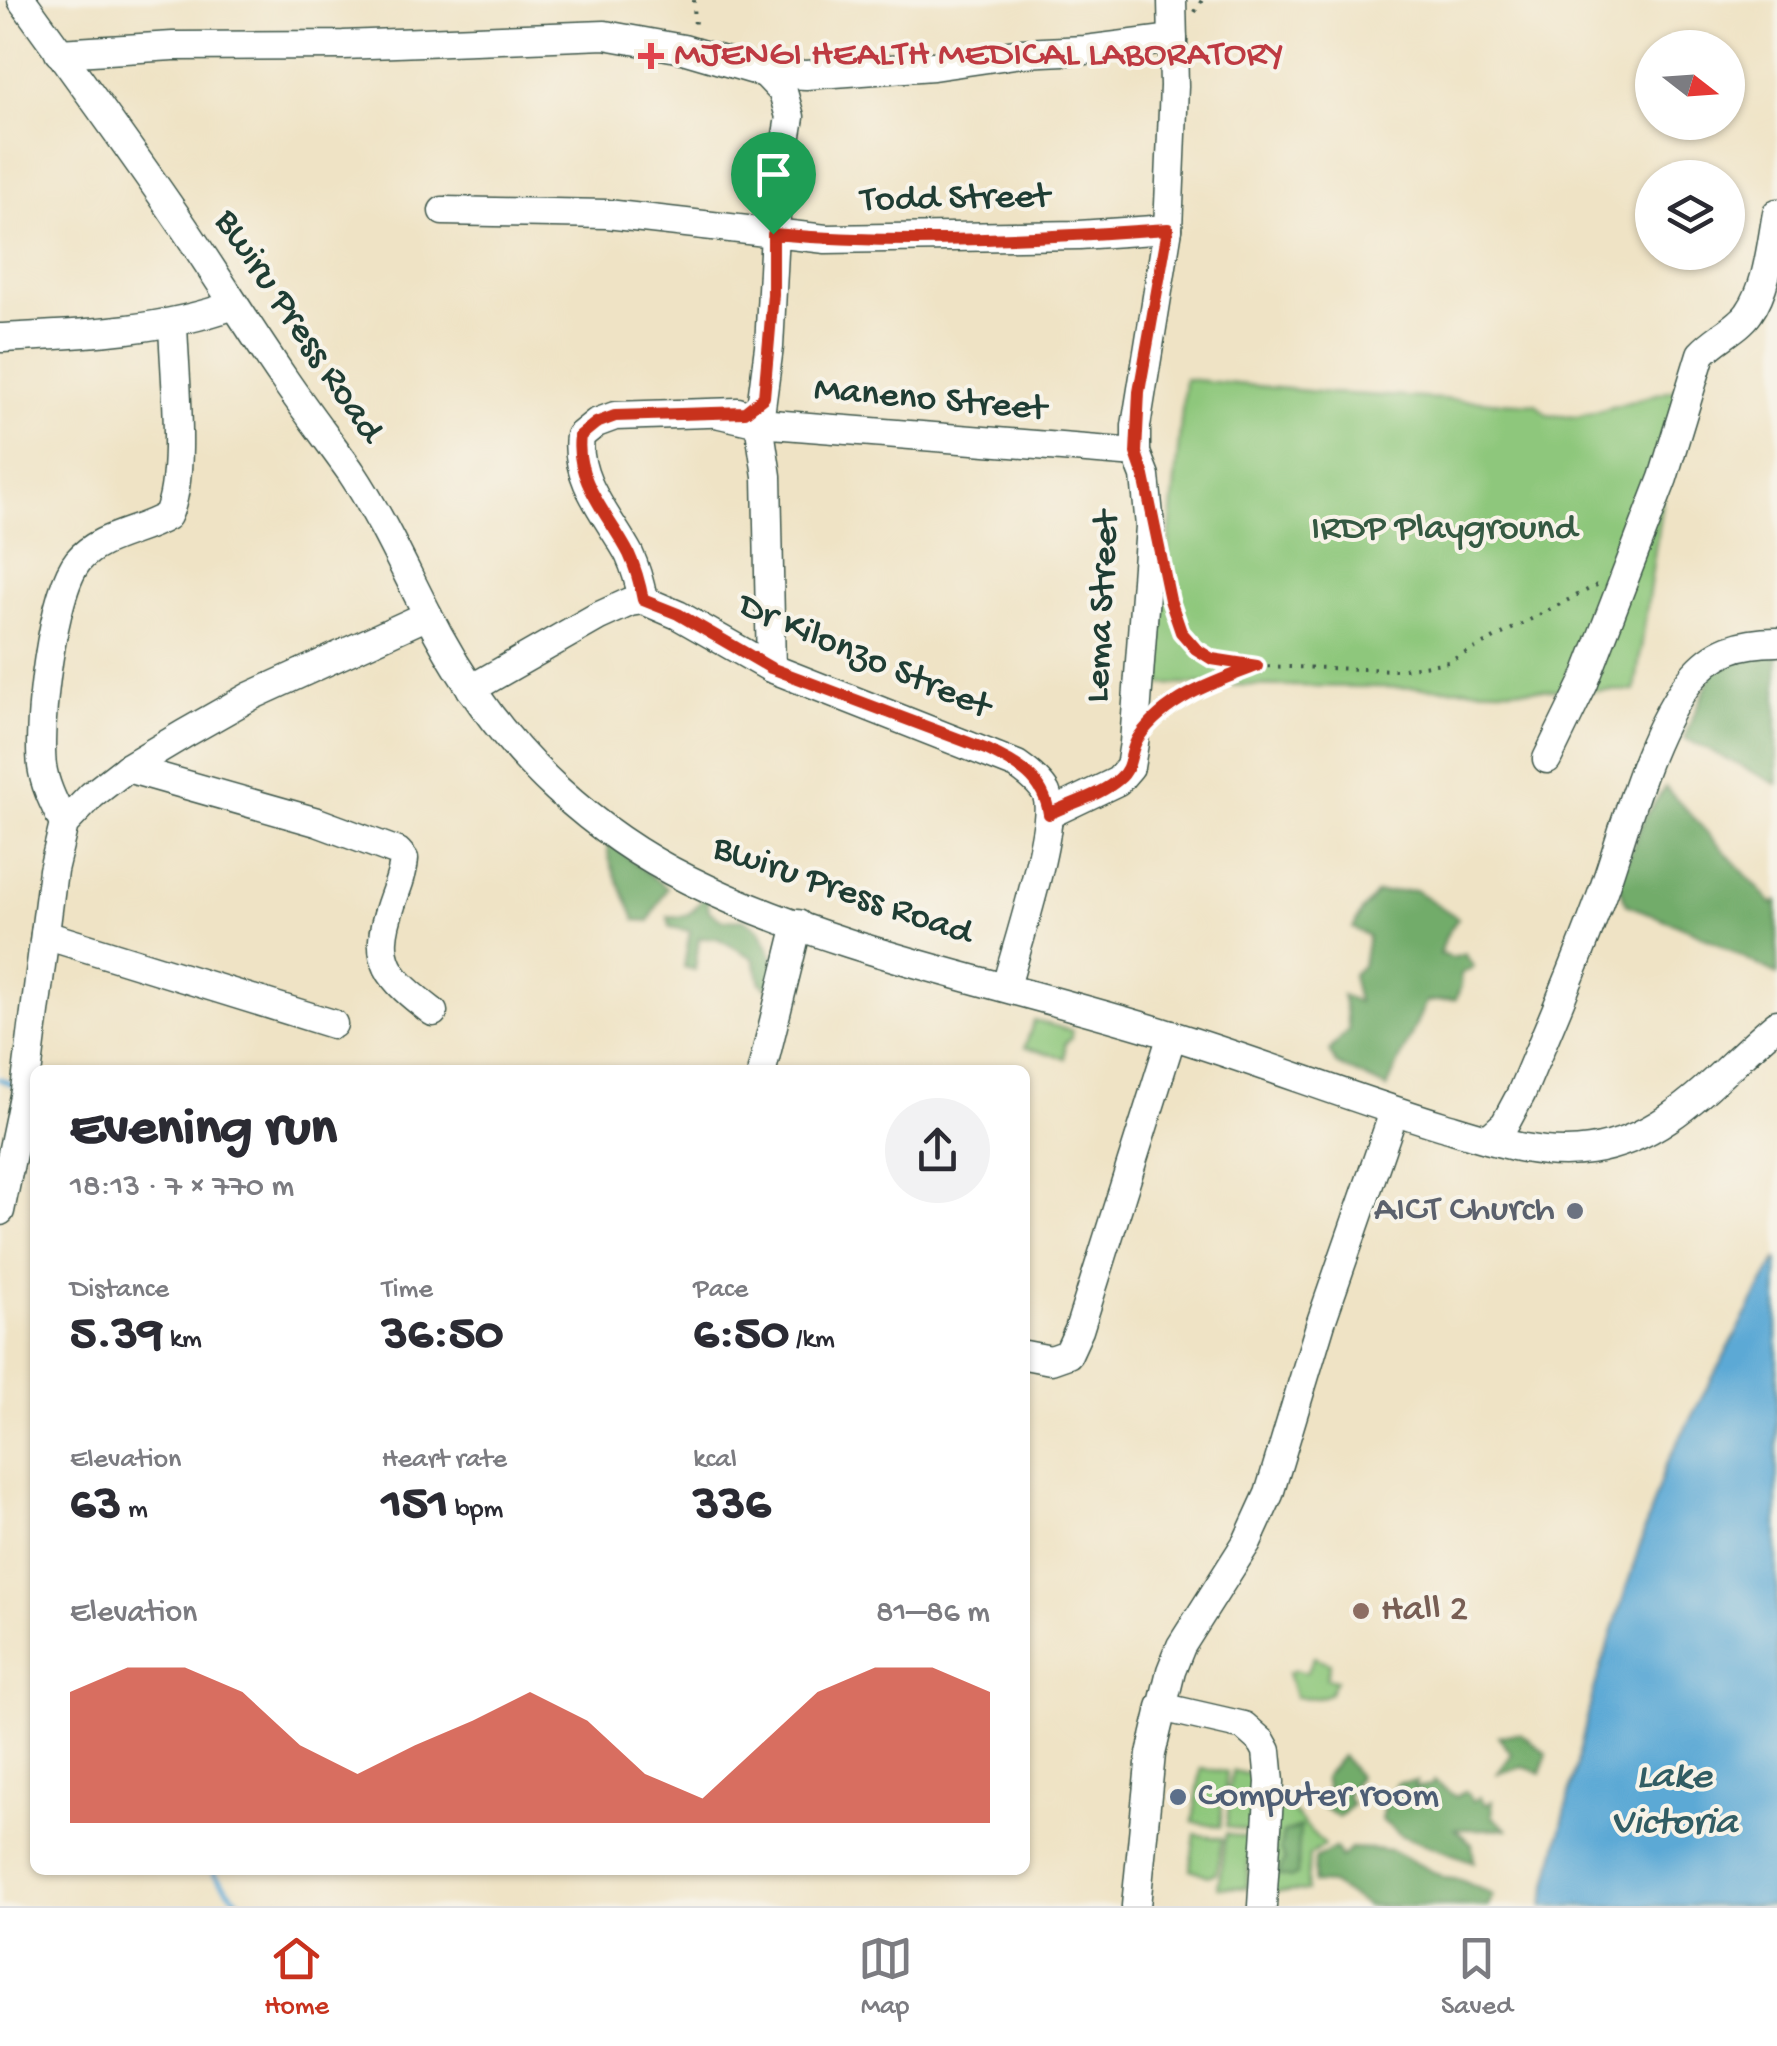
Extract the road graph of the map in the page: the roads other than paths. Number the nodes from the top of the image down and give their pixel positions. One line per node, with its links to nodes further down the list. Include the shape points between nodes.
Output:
1 (22, 0): 4 (street, Bwiru Press Road)
2 (1172, 0): 3 (street, Lema Street)
3 (1173, 39): 5 (street, via 934,66); 8 (street, Lema Street)
4 (60, 53): 5 (street, via 605,35); 10 (street, Bwiru Press Road)
5 (765, 73): 9 (street, via 784,92 790,117)
6 (443, 212): 9 (street, Todd Street, via 607,214)
7 (1777, 213): 12 (street, via 1764,278)
8 (1168, 229): 9 (street, Todd Street, via 981,238); 16 (street, Lema Street, via 1139,392)
9 (773, 234): 15 (street)
10 (234, 305): 13 (street); 18 (street, Bwiru Press Road, via 353,475)
11 (1777, 309): 12 (street)
12 (1748, 316): 22 (street, via 1700,354 1663,478)
13 (173, 324): 14 (street); 25 (street, via 174,504 168,516 94,546 77,562 57,620 41,751)
14 (0, 338)
15 (762, 410): 16 (street, Maneno Street); 17 (street, via 615,416 580,436 584,474 632,562); 20 (street)
16 (1136, 453): 24 (street, Lema Street, via 1150,526 1130,768 1118,781)
17 (643, 600): 20 (street, Dr Kilonzo Street); 21 (street, via 597,617)
18 (428, 615): 21 (street, Bwiru Press Road); 23 (street, via 251,696)
19 (1777, 642): 35 (street, via 1732,646 1710,660 1668,714 1521,1094)
20 (771, 668): 24 (street, Dr Kilonzo Street, via 1018,765 1046,794)
21 (471, 690): 26 (street, Bwiru Press Road, via 556,789 611,832 686,879)
22 (1547, 760)
23 (127, 768): 25 (street); 29 (street, via 398,852 403,873 381,951 403,989)
24 (1049, 814): 28 (street)
25 (64, 824): 27 (street)
26 (798, 924): 28 (street, Bwiru Press Road); 33 (street)
27 (45, 935): 30 (street); 36 (street, via 25,1091)
28 (1006, 986): 32 (street, Bwiru Press Road)
29 (433, 1012)
30 (333, 1024)
31 (1777, 1024): 35 (street, Bwiru Press Road, via 1687,1107 1620,1144 1544,1151)
32 (1172, 1035): 34 (street, Bwiru Press Road); 37 (street, via 1079,1330 1068,1354 1051,1360)
33 (763, 1065)
34 (1394, 1112): 35 (street, Bwiru Press Road); 38 (street, via 1268,1494 1181,1646)
35 (1488, 1139)
36 (0, 1211)
37 (1030, 1356)
38 (1161, 1706): 39 (street); 40 (street, via 1244,1726 1262,1742 1270,1782)
39 (1136, 1906)
40 (1262, 1906)

